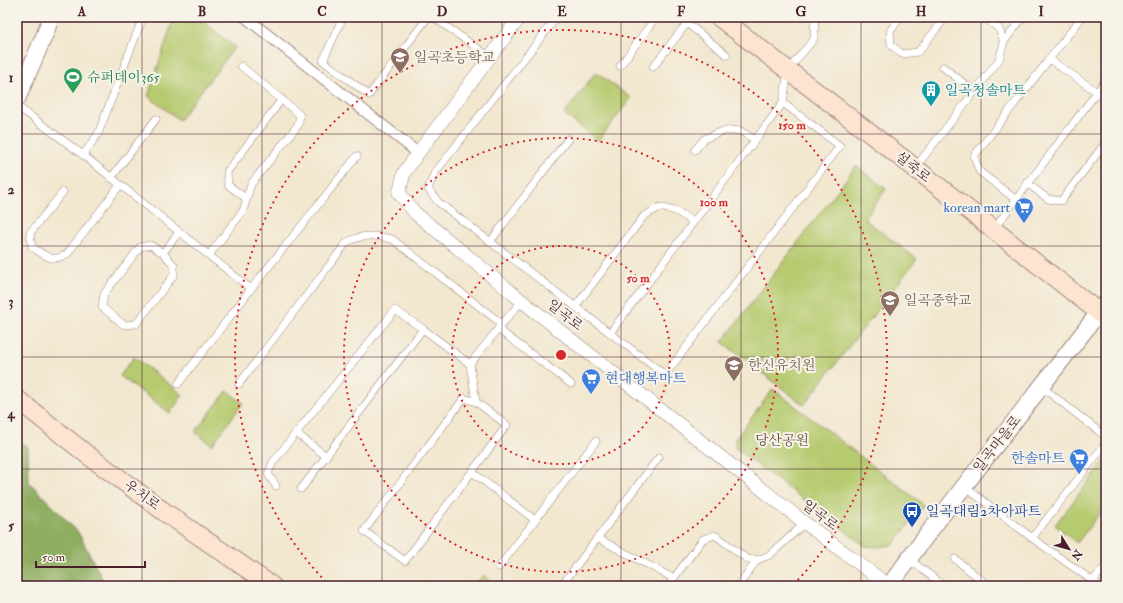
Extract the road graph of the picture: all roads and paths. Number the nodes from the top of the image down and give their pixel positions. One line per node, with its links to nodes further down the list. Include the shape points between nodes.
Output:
1 (50, 17): 31 (street)
2 (144, 17): 41 (lane, via 98,134)
3 (245, 17): 40 (street)
4 (428, 17): 17 (lane, via 368,95 323,61)
5 (432, 17): 21 (lane)
6 (520, 17): 21 (street, 일곡로)
7 (557, 17): 53 (lane, via 434,174 428,189 438,202)
8 (656, 17): 24 (lane)
9 (679, 17): 18 (lane)
10 (719, 17): 27 (main road, 설죽로)
11 (815, 17): 27 (lane, via 814,39)
12 (900, 17): 13 (lane, via 890,31 891,44 902,54 918,52)
13 (946, 17)
14 (984, 17): 19 (lane, via 999,29)
15 (1023, 17): 19 (lane)
16 (1082, 17): 22 (lane)
17 (345, 18)
18 (687, 23): 20 (lane); 25 (lane)
19 (1004, 42): 29 (lane, via 999,60)
20 (726, 55)
21 (490, 57): 40 (street, 일곡로)
22 (1049, 59): 30 (lane); 49 (lane, via 974,156 979,171)
23 (240, 66): 32 (lane)
24 (620, 66)
25 (653, 67)
26 (943, 67): 29 (lane)
27 (788, 70): 33 (lane); 43 (main road, 설죽로)
28 (1106, 80): 30 (lane)
29 (975, 92): 43 (lane)
30 (1097, 92): 45 (lane)
31 (17, 99)
32 (282, 99): 48 (lane, via 300,115 298,125 251,184); 48 (lane, via 227,172 228,185)
33 (783, 103): 37 (lane); 62 (lane, via 840,146 665,375)
34 (17, 106): 41 (lane)
35 (156, 119): 44 (lane)
36 (568, 139): 53 (lane)
37 (755, 140): 39 (lane, via 739,130 723,131 704,139); 50 (lane)
38 (1106, 142): 45 (lane, via 1061,201 1048,199)
39 (695, 150)
40 (418, 153): 57 (street, 일곡로, via 404,173 399,193 415,214)
41 (83, 155): 44 (lane)
42 (357, 156): 56 (lane)
43 (915, 168): 51 (main road, 설죽로)
44 (111, 178): 46 (lane)
45 (1027, 183): 49 (lane)
46 (120, 185): 47 (lane, via 67,254 60,258 49,258 32,247 30,233); 52 (lane)
47 (63, 192)
48 (247, 199): 55 (lane, via 243,211)
49 (1015, 199): 51 (lane)
50 (693, 222): 58 (lane, via 678,212 660,207 644,216); 62 (lane)
51 (993, 230): 59 (main road, 설죽로)
52 (180, 232): 54 (lane); 55 (lane)
53 (490, 242): 58 (lane)
54 (162, 253): 54 (lane, via 150,245 140,247 104,294 102,307 124,325 136,324 174,275 174,265)
55 (209, 255): 56 (lane)
56 (251, 289): 64 (lane)
57 (522, 301): 60 (lane); 81 (street, 일곡로)
58 (575, 307): 62 (lane)
59 (1104, 311): 67 (street, 일곡마을로)
60 (500, 326): 63 (lane); 65 (lane, via 392,239 375,236 357,237 347,242); 66 (lane)
61 (423, 329): 63 (lane); 70 (lane, via 395,310); 74 (lane)
62 (610, 333)
63 (470, 364): 69 (lane)
64 (178, 384)
65 (239, 384)
66 (571, 384)
67 (1042, 387): 71 (lane); 78 (street, 일곡마을로)
68 (17, 399): 91 (main road, 우치로, via 84,453)
69 (476, 402): 76 (lane, via 507,425); 76 (lane, via 464,398 364,531 404,561)
70 (296, 433): 74 (lane); 77 (lane, via 273,462 268,474)
71 (1106, 437)
72 (596, 441): 80 (lane)
73 (1106, 442): 83 (lane)
74 (326, 456): 79 (lane)
75 (659, 457): 82 (lane)
76 (472, 472): 80 (lane)
77 (276, 486)
78 (964, 486): 83 (lane); 85 (street, 일곡마을로)
79 (301, 489)
80 (535, 520): 88 (lane)
81 (805, 523): 86 (lane, via 770,555); 95 (street, 일곡로)
82 (597, 538): 89 (lane); 92 (lane)
83 (1032, 538): 90 (lane)
84 (955, 558): 97 (lane)
85 (908, 559): 95 (street, 일곡마을로); 96 (lane)
86 (757, 560): 89 (lane, via 747,560 715,535 703,539); 94 (lane)
87 (1106, 565): 90 (lane)
88 (499, 567)
89 (673, 578): 93 (lane)
90 (1093, 581): 98 (lane)
91 (272, 586)
92 (561, 586)
93 (668, 586)
94 (738, 586)
95 (889, 586)
96 (944, 586)
97 (989, 586)
98 (1100, 586)

